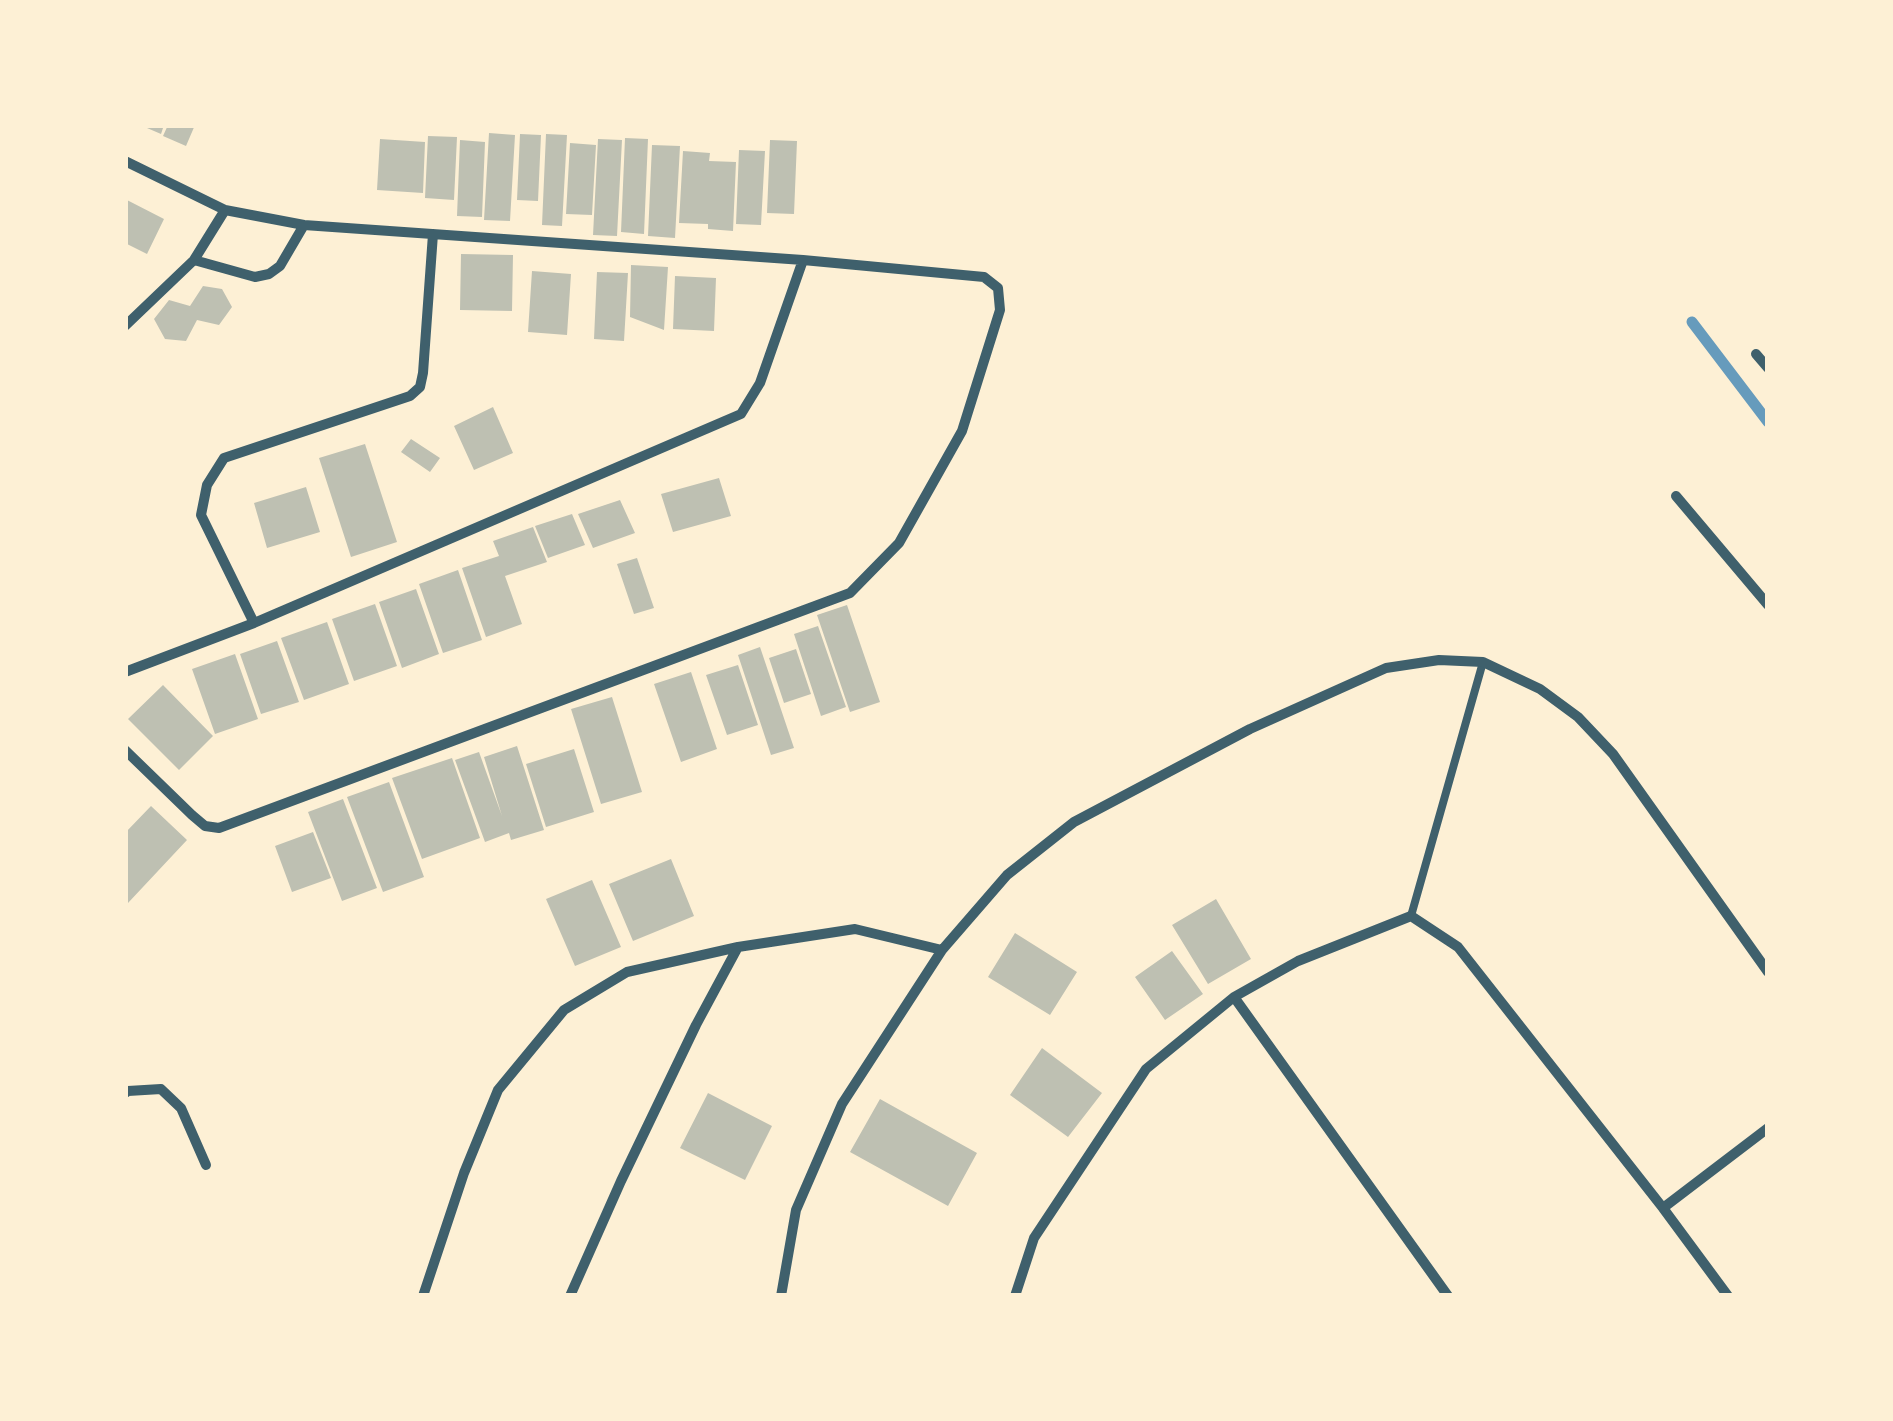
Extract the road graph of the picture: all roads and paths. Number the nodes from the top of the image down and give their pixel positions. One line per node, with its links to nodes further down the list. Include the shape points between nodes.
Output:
1 (125, 160): 2 (street)
2 (225, 210): 3 (street); 5 (street)
3 (304, 226): 4 (street); 5 (street, via 270,274)
4 (434, 234): 6 (street); 12 (street, via 420,387 410,396 224,458 207,485 202,515)
5 (194, 260): 7 (street)
6 (803, 260): 12 (street, via 760,383 741,414); 15 (street, via 984,277 998,288 1000,310 962,431 899,543 850,594 219,828 205,826)
7 (125, 326)
8 (1756, 354): 9 (street)
9 (1768, 368)
10 (1676, 496): 11 (street)
11 (1767, 603)
12 (254, 624): 14 (street)
13 (1482, 662): 16 (lane); 18 (street, via 1386,668 1250,729 1074,822 1007,875); 19 (street, via 1540,689 1613,754)
14 (125, 672)
15 (125, 750)
16 (1411, 916): 20 (street, via 1298,962); 24 (street, via 1458,947)
17 (738, 947): 18 (street, via 855,929); 25 (street, via 628,972 564,1010 498,1090); 26 (street)
18 (942, 950): 27 (street, via 842,1104 796,1210)
19 (1768, 972)
20 (1234, 997): 28 (street, via 1146,1070 1034,1238); 29 (street)
21 (125, 1093): 23 (street, via 161,1089 182,1108)
22 (1768, 1128): 24 (street)
23 (206, 1165)
24 (1663, 1208): 30 (street)
25 (423, 1296)
26 (570, 1296)
27 (781, 1296)
28 (1015, 1296)
29 (1448, 1296)
30 (1728, 1296)

